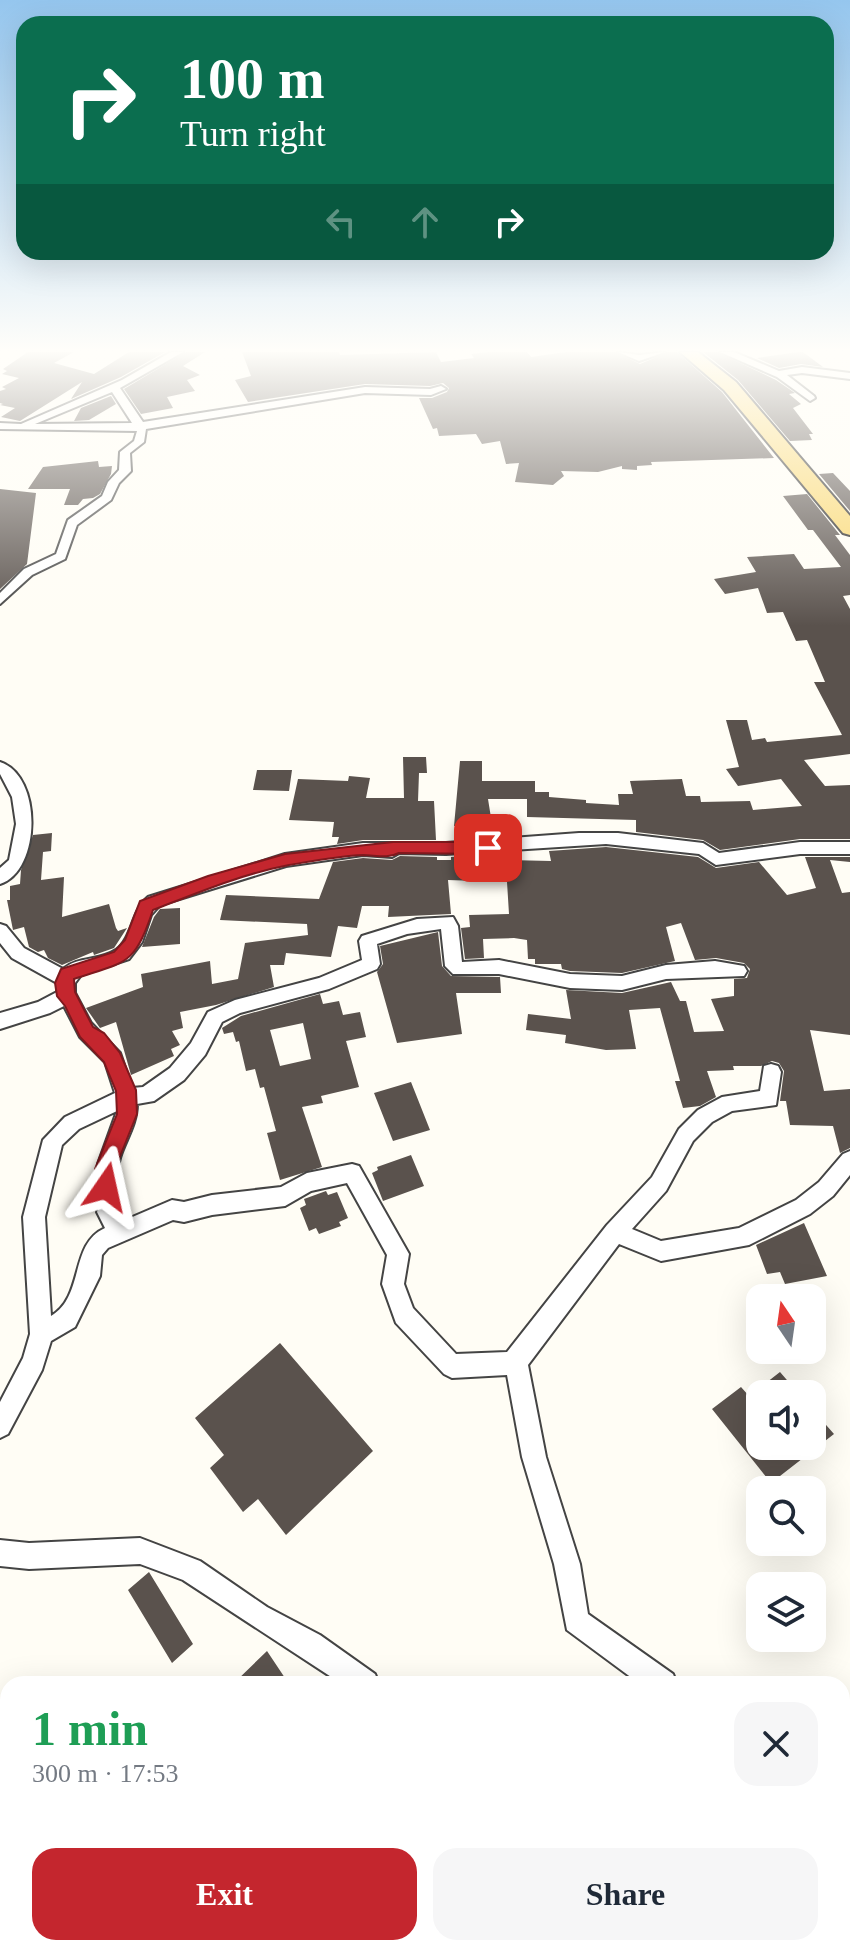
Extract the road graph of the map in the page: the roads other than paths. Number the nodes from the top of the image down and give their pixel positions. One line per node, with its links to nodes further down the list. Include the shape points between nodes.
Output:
1 (137, 443): 4 (street, via 125,452 125,471 107,498 72,523 61,556 28,572)
2 (781, 443): 3 (main road)
3 (850, 529)
4 (0, 600)
5 (0, 767): 7 (street, via 14,780 25,819 17,862)
6 (850, 848): 10 (street, via 800,848 716,859 703,849 606,838 312,855 154,901 141,913 133,943 120,957 77,968 67,974)
7 (0, 878)
8 (0, 931): 10 (street, via 18,953)
9 (738, 971): 13 (street, via 666,972 622,983 558,979 499,967 459,969 454,966 447,922 412,924 368,941 367,967 215,1017 177,1074 147,1095)
10 (66, 988): 11 (street, via 43,1008); 13 (street, via 86,1032 113,1059)
11 (0, 1021)
12 (771, 1072): 15 (street, via 769,1099 729,1103 705,1116 686,1135 659,1184)
13 (127, 1097): 16 (street, via 122,1130 105,1169 112,1198 108,1212); 17 (street, via 72,1123 53,1140 34,1217)
14 (850, 1160): 15 (street, via 803,1207 741,1238 661,1251)
15 (615, 1232): 18 (street)
16 (118, 1233): 17 (street, via 100,1241 92,1252 89,1276 67,1319); 18 (street, via 172,1210 285,1196 307,1182 352,1173 398,1254 393,1284 404,1315 422,1337 452,1366 473,1360 495,1367)
17 (41, 1334): 19 (street, via 34,1362)
18 (516, 1362): 22 (street, via 534,1457 567,1564 576,1621)
19 (0, 1426)
20 (0, 1553): 21 (street, via 140,1551 191,1570)
21 (354, 1676)
22 (652, 1676)

